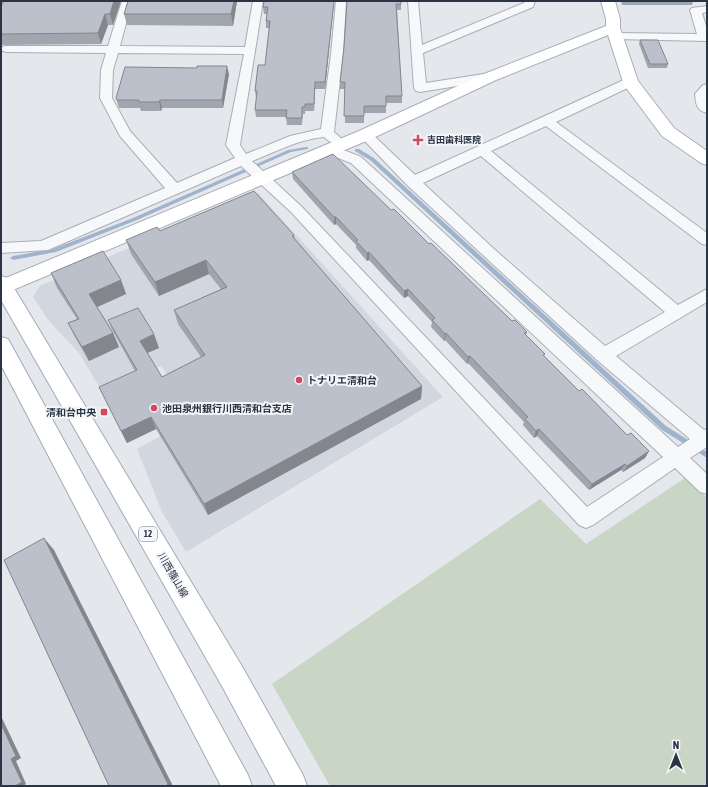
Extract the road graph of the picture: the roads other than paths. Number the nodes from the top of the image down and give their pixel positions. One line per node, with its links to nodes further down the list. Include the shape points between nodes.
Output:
1 (127, 1): 10 (street)
2 (258, 1): 11 (street)
3 (341, 1): 19 (street)
4 (413, 1): 12 (street)
5 (530, 1): 12 (street, via 529,5)
6 (608, 1): 8 (street)
7 (707, 9): 8 (street, via 696,10 704,38)
8 (614, 32): 13 (street); 14 (street)
9 (6, 49): 10 (street)
10 (113, 50): 11 (street); 24 (street, via 107,70 106,98 125,133)
11 (250, 51): 22 (street, via 233,145)
12 (417, 51): 13 (street, via 420,88)
13 (490, 77): 18 (street)
14 (630, 82): 17 (street); 21 (street, via 668,132)
15 (707, 88): 16 (street, via 701,94 703,107)
16 (707, 109)
17 (547, 121): 20 (street); 25 (street)
18 (365, 135): 19 (street); 23 (street)
19 (331, 143): 22 (street); 22 (street, via 314,134 295,139); 32 (street, via 341,154 356,160)
20 (483, 151): 23 (street); 29 (street)
21 (707, 159)
22 (252, 169): 24 (street); 27 (street); 32 (street, via 296,209 586,519)
23 (412, 182): 31 (street)
24 (174, 189): 26 (street, via 43,246)
25 (707, 240)
26 (1, 248)
27 (2, 286): 35 (street, 川西篠山線 / 12, via 233,678)
28 (707, 295): 29 (street)
29 (676, 313): 31 (street)
30 (1, 345): 34 (street)
31 (603, 355): 32 (street)
32 (693, 446): 33 (street)
33 (707, 486)
34 (237, 786)
35 (292, 786)

